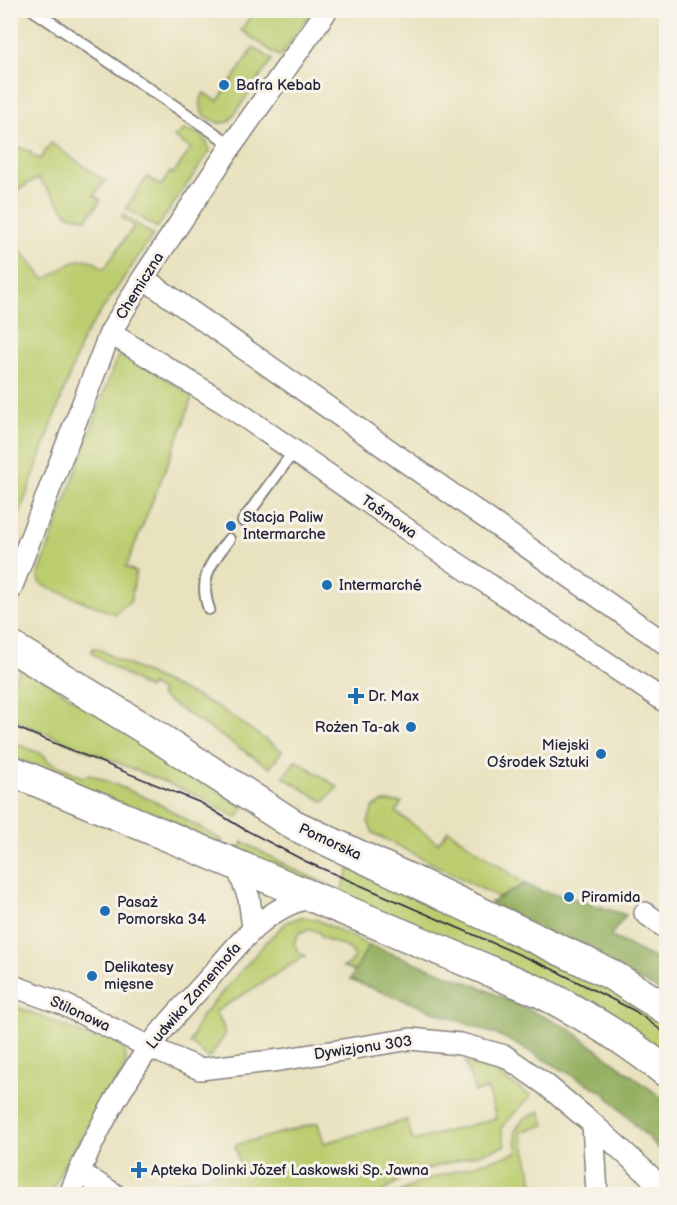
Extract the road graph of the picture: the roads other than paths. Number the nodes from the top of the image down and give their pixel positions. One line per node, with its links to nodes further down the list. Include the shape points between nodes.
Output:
1 (33, 10): 3 (lane)
2 (327, 10): 3 (street, Chemiczna)
3 (232, 145): 4 (street, Chemiczna)
4 (143, 278): 5 (street, Chemiczna); 11 (street)
5 (110, 333): 6 (street, Taśmowa); 9 (street, Chemiczna)
6 (294, 451): 7 (lane); 13 (street, Taśmowa)
7 (243, 521)
8 (229, 539): 10 (lane, via 211,564 204,583)
9 (10, 591)
10 (209, 609)
11 (666, 644)
12 (10, 646): 21 (main road, Pomorska, via 294,825 610,974)
13 (666, 702)
14 (10, 770): 15 (main road)
15 (237, 864): 16 (main road); 18 (street, via 249,898)
16 (314, 897): 18 (street, Ludwika Zamenhofa, via 286,904); 23 (main road, via 540,992 585,1015)
17 (645, 913): 19 (street)
18 (253, 927): 22 (street, Ludwika Zamenhofa)
19 (666, 928)
20 (10, 985): 22 (street, Stilonowa, via 63,1004)
21 (666, 1009)
22 (149, 1047): 24 (street, Dywizjonu 303, via 200,1069 411,1039 460,1044 505,1056); 25 (street, Ludwika Zamenhofa)
23 (666, 1072)
24 (593, 1124): 28 (street); 29 (street, Dywizjonu 303, via 649,1175)
25 (79, 1172): 26 (street, Ludwika Zamenhofa); 27 (street)
26 (70, 1194)
27 (114, 1194)
28 (597, 1194)
29 (663, 1194)

